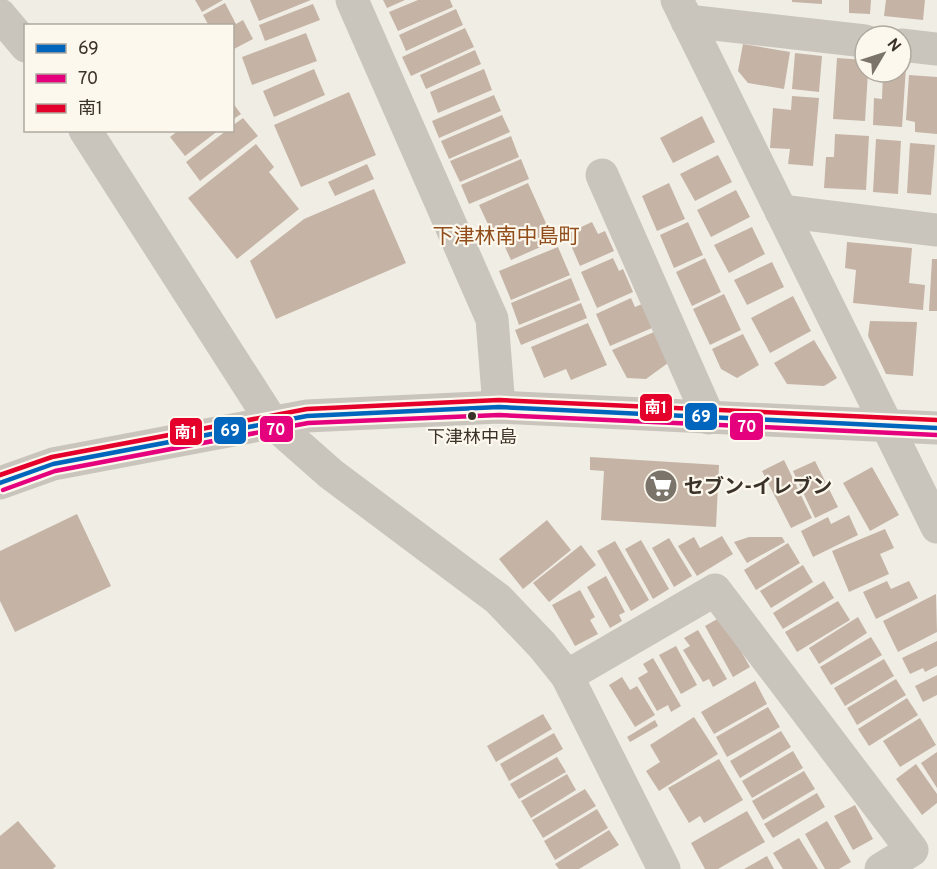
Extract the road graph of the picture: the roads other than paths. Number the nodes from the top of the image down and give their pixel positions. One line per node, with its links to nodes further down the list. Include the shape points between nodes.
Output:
1 (352, 0): 12 (street, via 492,319)
2 (682, 10): 4 (street); 10 (street)
3 (0, 15): 5 (street)
4 (853, 39)
5 (24, 44)
6 (913, 46): 7 (street)
7 (937, 49)
8 (86, 132): 14 (street)
9 (602, 175): 13 (street)
10 (781, 211): 11 (street); 15 (street)
11 (937, 230)
12 (499, 407): 13 (street); 14 (street, via 308,416)
13 (709, 418): 15 (street)
14 (272, 423): 17 (street, via 53,464); 19 (street, via 331,474 498,599)
15 (886, 424): 16 (street); 18 (street)
16 (937, 428)
17 (0, 483)
18 (937, 527)
19 (567, 676): 20 (street, via 715,590); 21 (street)
20 (924, 847): 22 (street)
21 (664, 869)
22 (881, 869)

